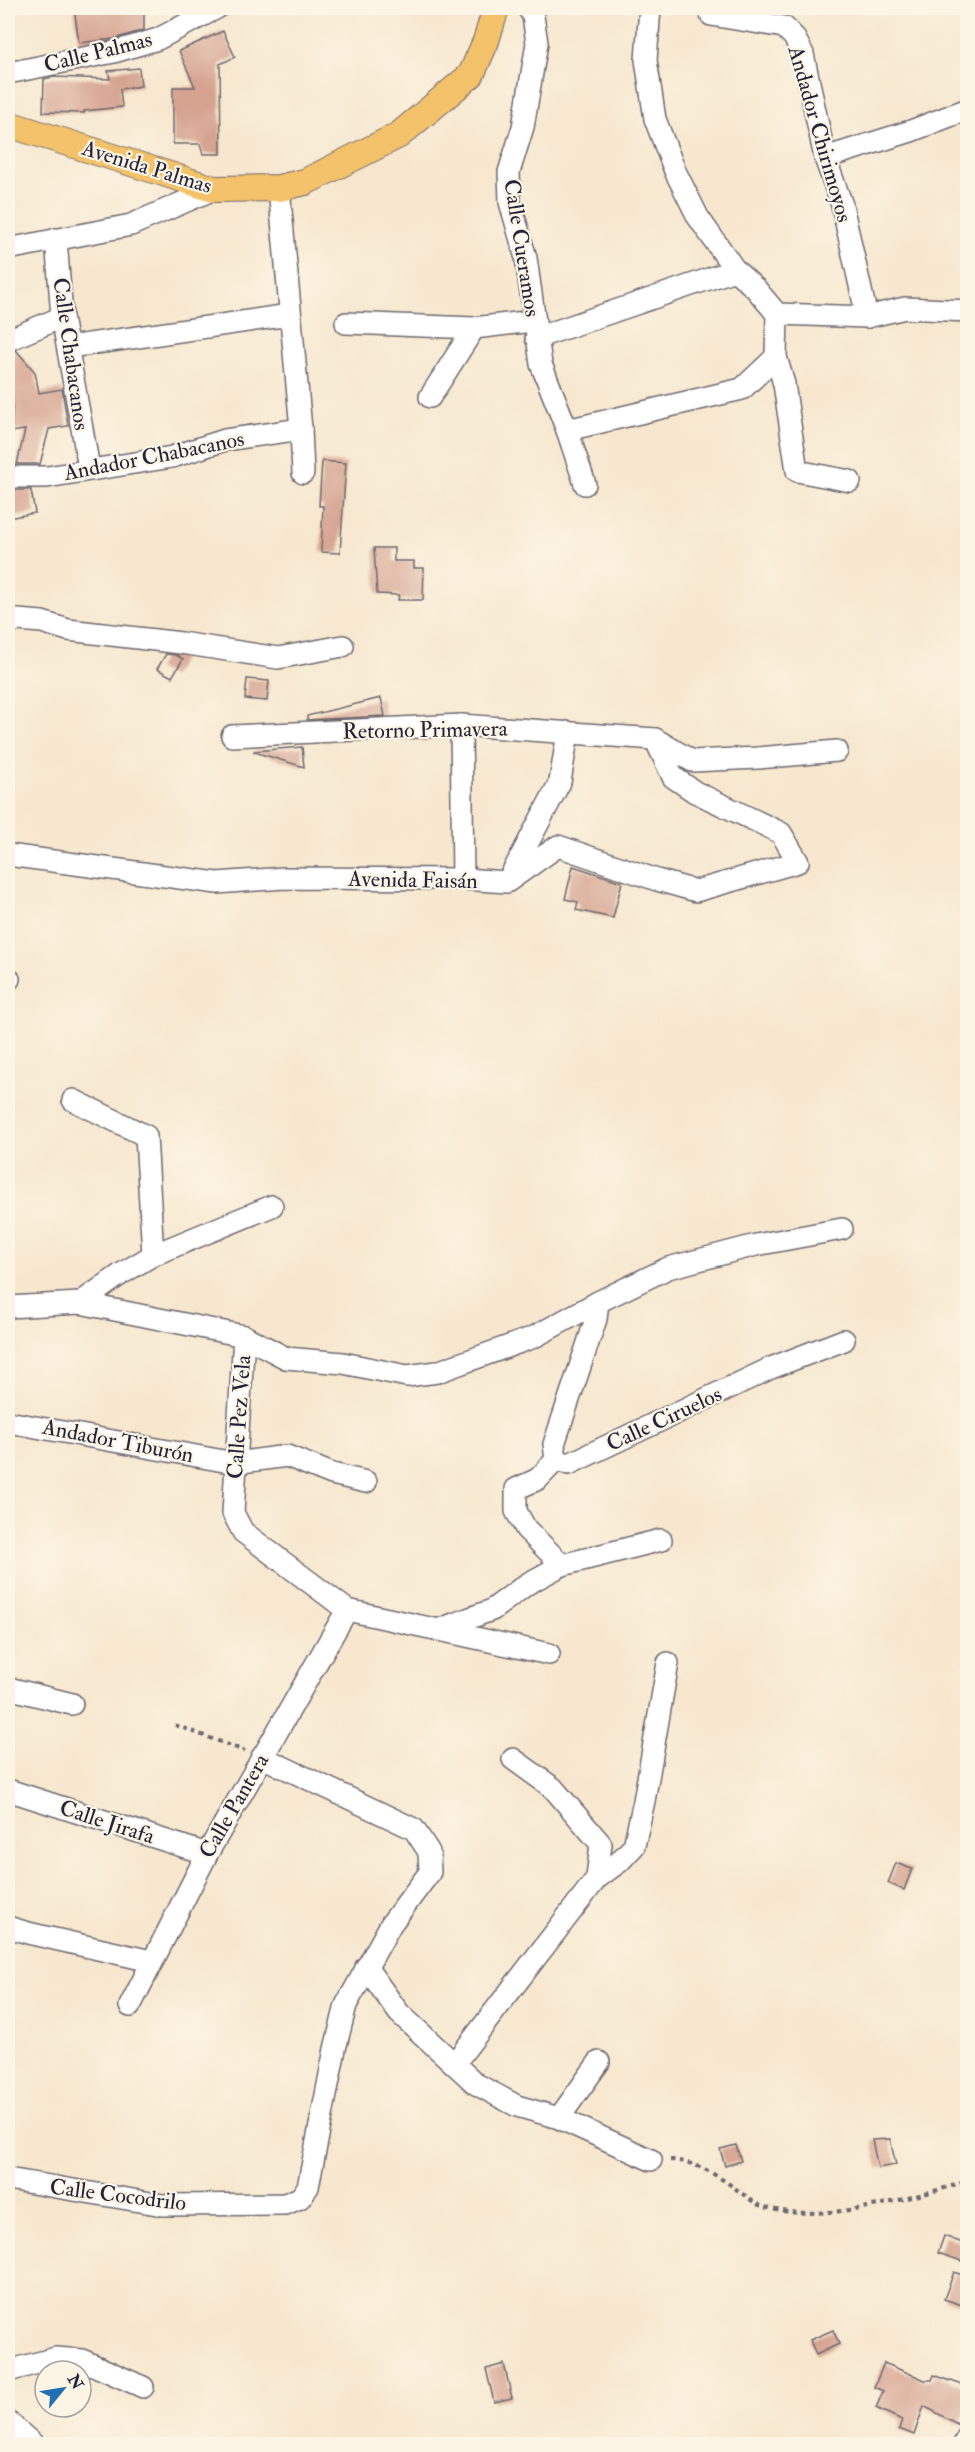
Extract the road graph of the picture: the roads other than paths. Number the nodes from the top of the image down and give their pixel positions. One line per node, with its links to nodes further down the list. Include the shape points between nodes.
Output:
1 (217, 8): 6 (street, Calle Palmas, via 158,39)
2 (496, 8): 10 (main road, Avenida Palmas, via 471,75 444,98 399,135 304,182)
3 (528, 8): 22 (street, Calle Cueramos, via 537,43 523,127 509,172 510,202 526,258)
4 (650, 8): 14 (street, via 646,60 655,119 698,217)
5 (711, 15): 9 (street, Andador Chirimoyos, via 784,27 794,37 803,54)
6 (8, 73)
7 (968, 110): 9 (street)
8 (8, 124): 11 (main road, Avenida Palmas)
9 (825, 158): 18 (street, Andador Chirimoyos, via 842,205)
10 (279, 188): 11 (main road, Avenida Palmas); 16 (street)
11 (214, 189): 12 (street, via 131,225)
12 (56, 239): 13 (street); 19 (street, Calle Chabacanos)
13 (8, 249)
14 (735, 270): 17 (street); 22 (street)
15 (966, 309): 18 (street, via 904,308)
16 (289, 315): 24 (street); 27 (street)
17 (777, 315): 18 (street); 25 (street)
18 (867, 316)
19 (62, 317): 23 (street); 24 (street, Calle Chabacanos)
20 (346, 323): 21 (street)
21 (474, 328): 22 (street); 26 (street)
22 (534, 330): 28 (street, Calle Cueramos, via 541,364)
23 (8, 340)
24 (69, 347): 29 (street, Calle Chabacanos)
25 (776, 357): 28 (street, via 742,389); 32 (street, via 797,471)
26 (430, 397)
27 (301, 429): 29 (street, Andador Chabacanos, via 225,440 172,456); 30 (street)
28 (567, 430): 33 (street, Calle Cueramos)
29 (89, 468): 31 (street, Andador Chabacanos, via 47,477)
30 (303, 473)
31 (8, 477)
32 (850, 481)
33 (585, 484)
34 (8, 623): 35 (street, via 42,622 68,630 278,658)
35 (343, 646)
36 (461, 725): 37 (street, Retorno Primavera); 38 (street, Retorno Primavera); 42 (street)
37 (568, 732): 39 (street, Retorno Primavera); 43 (street, via 560,782)
38 (232, 736)
39 (655, 739): 40 (street, via 692,761); 43 (street, Avenida Faisán, via 673,777 695,792 781,833 798,862 696,891 558,846)
40 (837, 752)
41 (8, 855): 42 (street, Avenida Faisán, via 217,883 284,878)
42 (463, 879): 43 (street, Avenida Faisán)
43 (507, 882)
44 (73, 1100): 47 (street, via 146,1136)
45 (272, 1206): 47 (street)
46 (842, 1229): 48 (street, via 756,1245 668,1268)
47 (153, 1256): 49 (street)
48 (598, 1302): 51 (street, via 534,1337 437,1372 407,1376 344,1363 286,1358); 54 (street, via 596,1319 554,1444)
49 (81, 1303): 50 (street, Calle Pez Vela); 51 (street, Calle Pez Vela)
50 (8, 1307)
51 (244, 1336): 55 (street, Calle Pez Vela)
52 (844, 1340): 54 (street, Calle Ciruelos, via 771,1368 569,1464)
53 (8, 1422): 55 (street, Andador Tiburón)
54 (556, 1460): 58 (street, via 538,1479 516,1489 516,1510 526,1529)
55 (235, 1463): 56 (street, Andador Tiburón, via 287,1456 332,1474); 59 (street, Calle Pez Vela, via 233,1513 243,1532)
56 (366, 1482)
57 (661, 1540): 58 (street)
58 (562, 1565): 60 (street, via 492,1610)
59 (347, 1610): 60 (street); 65 (street, Calle Pantera)
60 (437, 1630): 61 (street)
61 (549, 1654)
62 (668, 1663): 69 (street, via 634,1846)
63 (8, 1688): 64 (street)
64 (72, 1704)
65 (262, 1757): 68 (street, Calle Pantera); 72 (street, via 414,1829 429,1852 430,1872 391,1924)
66 (513, 1758): 69 (street, via 553,1788 601,1844)
67 (8, 1790): 68 (street, Calle Jirafa)
68 (207, 1854): 71 (street, Calle Pantera)
69 (597, 1878): 75 (street)
70 (8, 1927): 71 (street)
71 (151, 1961): 73 (street, Calle Pantera)
72 (366, 1967): 75 (street, via 399,2013); 78 (street, Calle Cocodrilo, via 346,2005 308,2187 300,2198 285,2205 164,2205)
73 (130, 2006)
74 (599, 2062): 76 (street)
75 (454, 2064): 76 (street, via 476,2084 517,2106)
76 (559, 2118): 77 (street)
77 (651, 2160)
78 (8, 2179)
79 (8, 2370): 80 (street, via 56,2358 82,2360)
80 (143, 2387)
81 (8, 2422): 83 (street)
82 (968, 2436): 84 (street)
83 (33, 2445)
84 (964, 2445)

